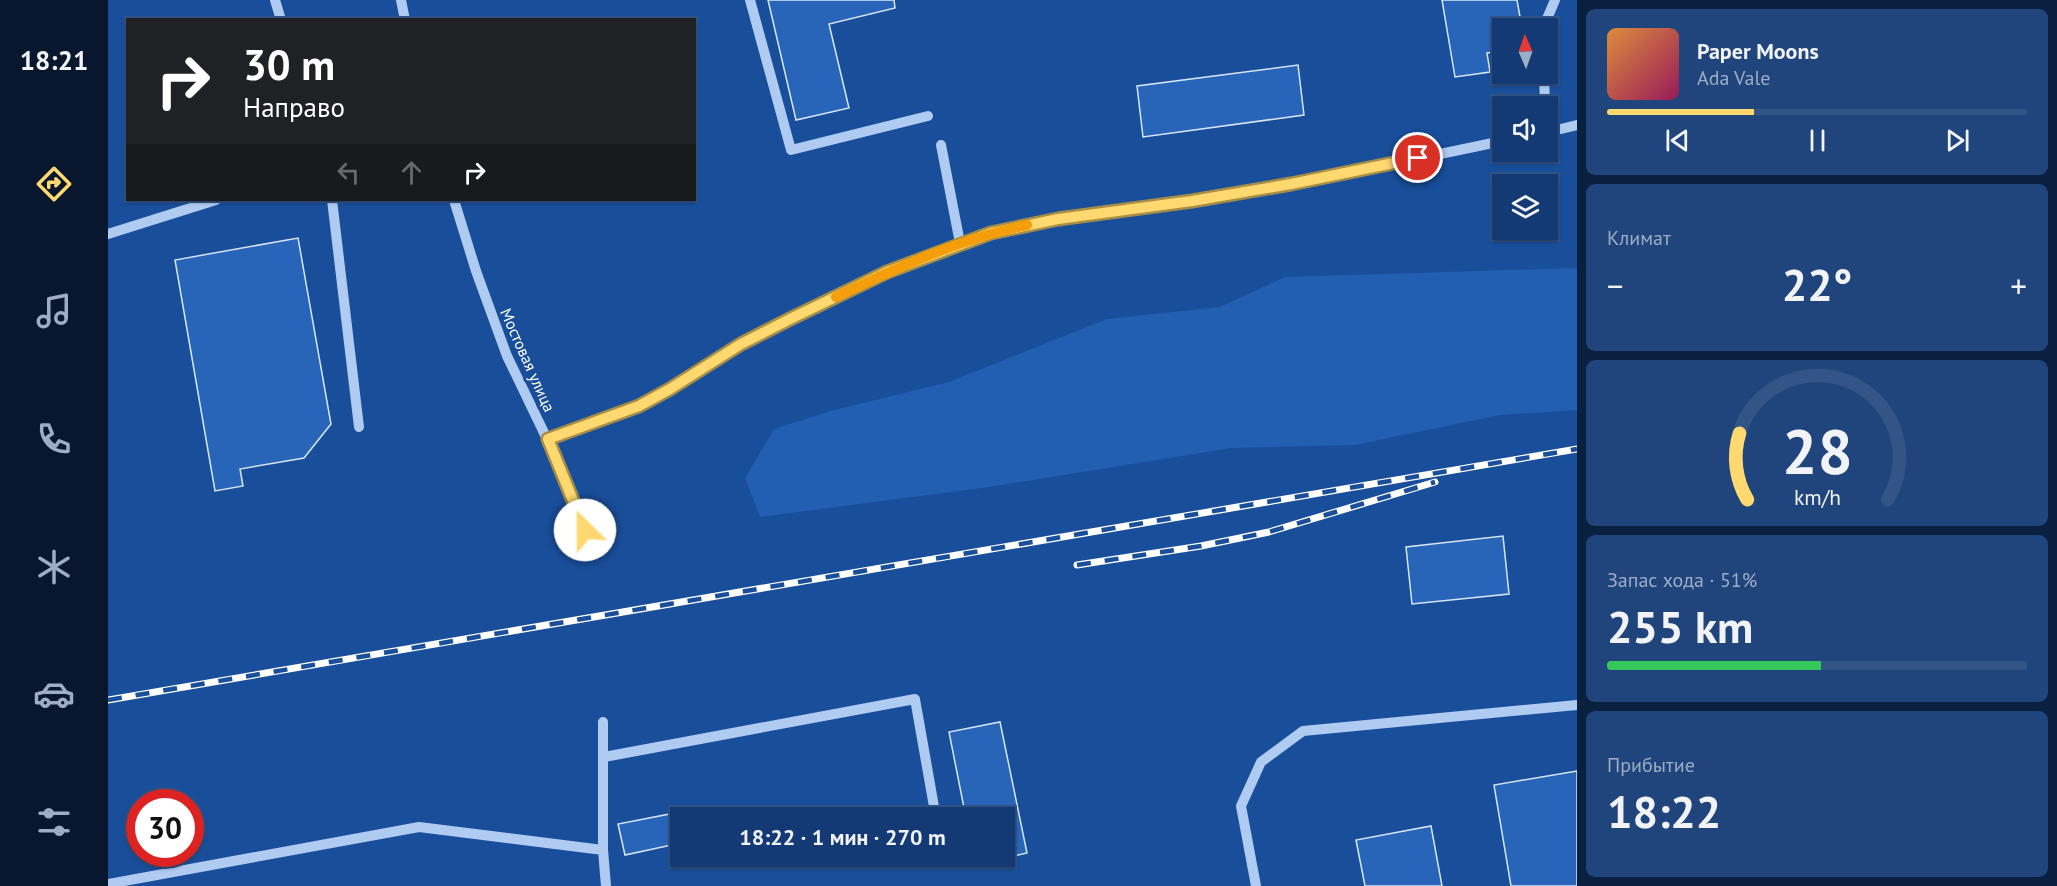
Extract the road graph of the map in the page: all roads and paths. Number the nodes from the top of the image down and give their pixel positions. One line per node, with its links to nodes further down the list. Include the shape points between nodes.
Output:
1 (275, 0): 5 (street)
2 (401, 0): 6 (street)
3 (750, 0): 8 (street, via 790,150)
4 (1555, 0): 7 (street)
5 (280, 18)
6 (405, 18)
7 (1547, 18)
8 (928, 116)
9 (1577, 125): 10 (street)
10 (1558, 130)
11 (1492, 143): 17 (street, via 1291,184 1058,219)
12 (941, 145): 17 (street)
13 (213, 201): 16 (street)
14 (332, 201): 18 (street)
15 (454, 201): 19 (street, Мостовая улица, via 502,345)
16 (108, 234)
17 (960, 243): 19 (street, via 887,272 790,319 639,406)
18 (359, 427)
19 (548, 439): 20 (street, Мостовая улица)
20 (585, 530)
21 (1577, 705): 28 (street, via 1303,731 1261,762 1240,806)
22 (603, 722): 23 (street)
23 (604, 757): 24 (street, via 915,699); 25 (street)
24 (934, 807)
25 (603, 850): 26 (street, via 418,827); 27 (street)
26 (108, 884)
27 (606, 886)
28 (1256, 886)

